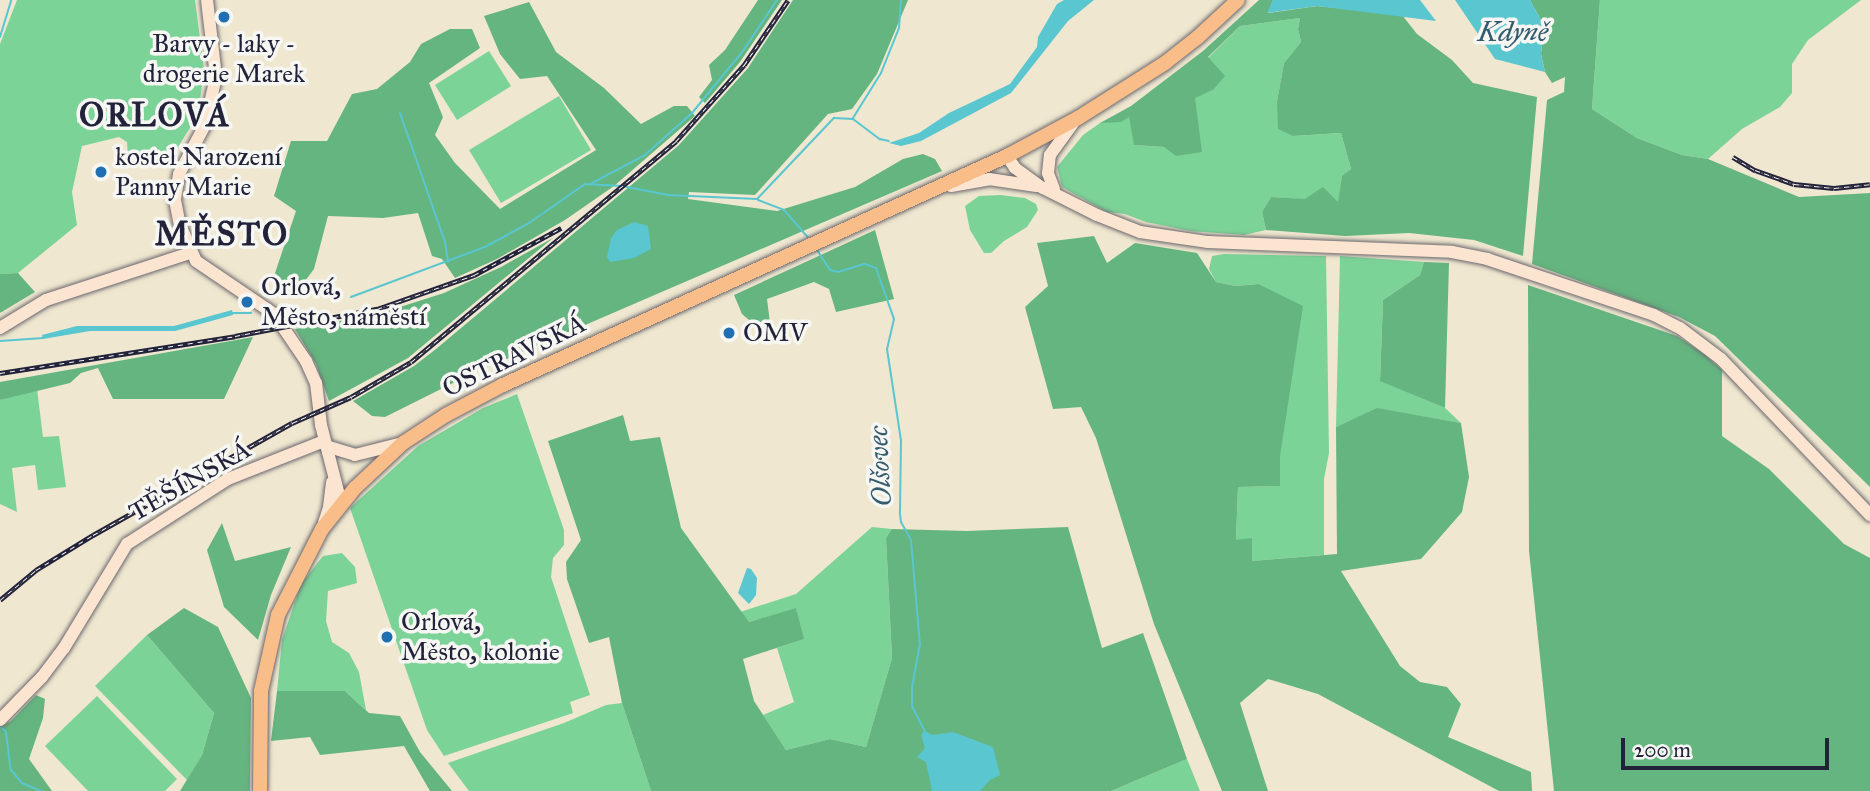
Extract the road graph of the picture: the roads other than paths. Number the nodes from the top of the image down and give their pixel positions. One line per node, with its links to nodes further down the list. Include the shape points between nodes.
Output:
1 (207, 0): 7 (street, via 216,78 205,125 182,166 176,191 178,218)
2 (1238, 0): 3 (main road, OSTRAVSKÁ, via 1165,63)
3 (1078, 118): 4 (main road, OSTRAVSKÁ); 5 (street, via 1050,155)
4 (1007, 156): 5 (street); 6 (main road, OSTRAVSKÁ)
5 (1053, 191): 6 (street, via 989,179); 13 (street, via 1120,225 1185,240 1468,254 1654,315 1721,359)
6 (920, 195): 9 (main road, OSTRAVSKÁ, via 503,385)
7 (190, 253): 8 (street, via 55,296); 10 (street, via 204,268 274,314 316,383)
8 (0, 328)
9 (403, 443): 10 (street, via 355,455); 12 (main road, OSTRAVSKÁ)
10 (325, 444): 11 (street); 15 (street, TĚŠÍNSKÁ, via 243,471 127,544 64,648)
11 (335, 472): 12 (street); 14 (street)
12 (341, 503): 14 (main road, OSTRAVSKÁ)
13 (1870, 515)
14 (322, 528): 16 (main road, OSTRAVSKÁ, via 270,639 261,691)
15 (2, 718)
16 (260, 791)

